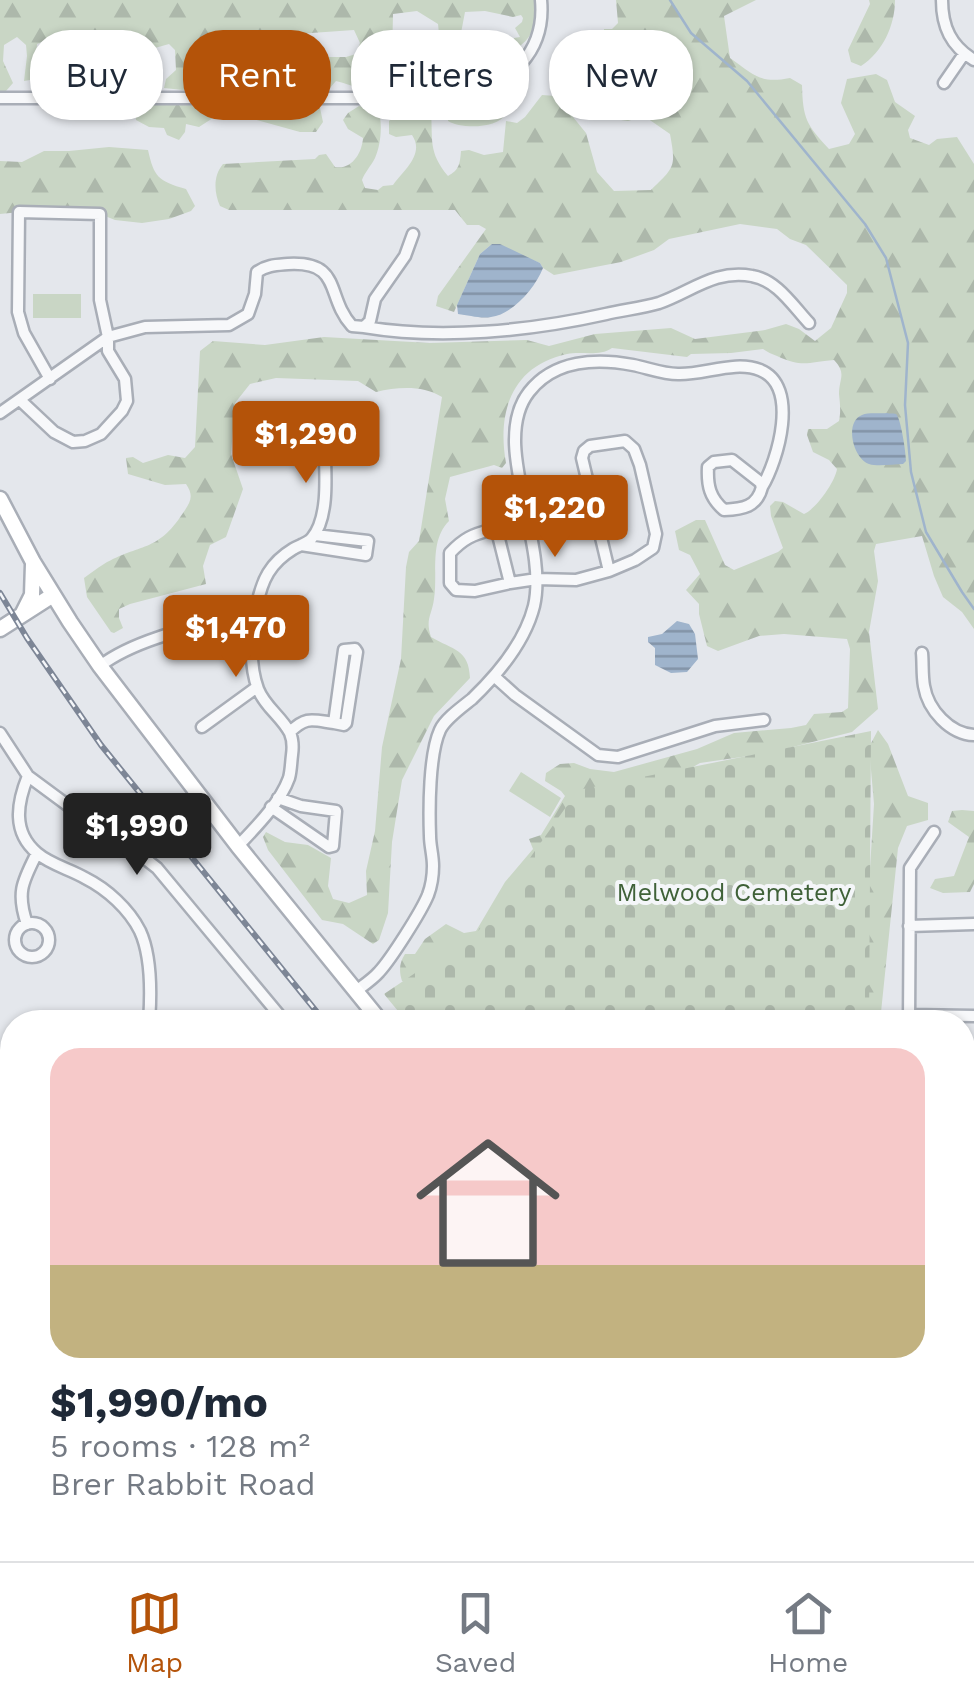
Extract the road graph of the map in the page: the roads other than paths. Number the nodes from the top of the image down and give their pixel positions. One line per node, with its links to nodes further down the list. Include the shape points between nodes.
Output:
1 (541, 0): 5 (street, via 540,25 523,62 492,88 465,98)
2 (942, 0): 3 (street, via 948,34)
3 (969, 57): 4 (street)
4 (944, 83)
5 (0, 98)
6 (412, 234): 8 (street)
7 (809, 323): 8 (street, via 773,284 718,275 659,302 532,328)
8 (364, 327): 9 (street, via 343,316 330,282 308,263 258,272 248,314 229,325 145,327)
9 (108, 337): 10 (street); 10 (street, via 100,300 100,214 19,212 18,312); 11 (street, via 127,401 102,434 74,442)
10 (50, 379): 11 (street)
11 (20, 400): 12 (street)
12 (0, 412)
13 (324, 424): 14 (street); 14 (street, via 353,427 355,433); 14 (street, via 277,424 276,441)
14 (324, 439): 17 (street, via 325,500)
15 (762, 487): 15 (street, via 752,504 724,510 714,501 708,467 732,460); 21 (street, via 780,446 782,408 772,379 760,370 733,366 670,374 630,365 566,365 527,394 516,421 514,458)
16 (0, 500): 19 (main road)
17 (315, 535): 18 (street); 18 (street, via 368,541 366,555)
18 (300, 545): 24 (street, via 266,574)
19 (33, 562): 23 (main road); 25 (main road, via 32,594)
20 (609, 571): 20 (street, via 582,458 590,446 625,441 640,465 656,534 653,548); 21 (street, via 576,580)
21 (537, 579): 22 (street); 30 (street, via 527,627)
22 (510, 583): 22 (street, via 496,531 472,534 450,553 456,590)
23 (53, 596): 25 (main road); 26 (main road)
24 (256, 611): 29 (street, via 133,647); 31 (street, via 251,654)
25 (21, 615): 26 (main road, via 47,612); 27 (main road)
26 (70, 622): 29 (main road)
27 (0, 629)
28 (922, 652): 37 (street, via 929,702 945,722)
29 (100, 666): 41 (main road)
30 (495, 678): 32 (street, via 598,755 618,757 714,726); 46 (street, via 440,728 431,780 429,894 380,971)
31 (257, 687): 34 (street); 35 (street)
32 (764, 720)
33 (334, 722): 33 (street, via 346,724 355,649 344,650); 35 (street, via 307,719)
34 (202, 727)
35 (290, 732): 39 (street, via 290,772)
36 (0, 734): 38 (street)
37 (974, 735)
38 (28, 776): 42 (street, via 18,820); 48 (street, via 157,868)
39 (274, 803): 39 (street, via 336,811 333,846 328,846); 41 (street)
40 (934, 832): 45 (street, via 910,868)
41 (238, 846): 46 (main road)
42 (37, 853): 43 (street, via 20,887); 47 (street, via 85,878 125,910 148,962)
43 (27, 924)
44 (974, 924): 45 (street)
45 (909, 926): 50 (street)
46 (356, 992): 49 (main road)
47 (150, 1010)
48 (275, 1010)
49 (371, 1010)
50 (909, 1010)

